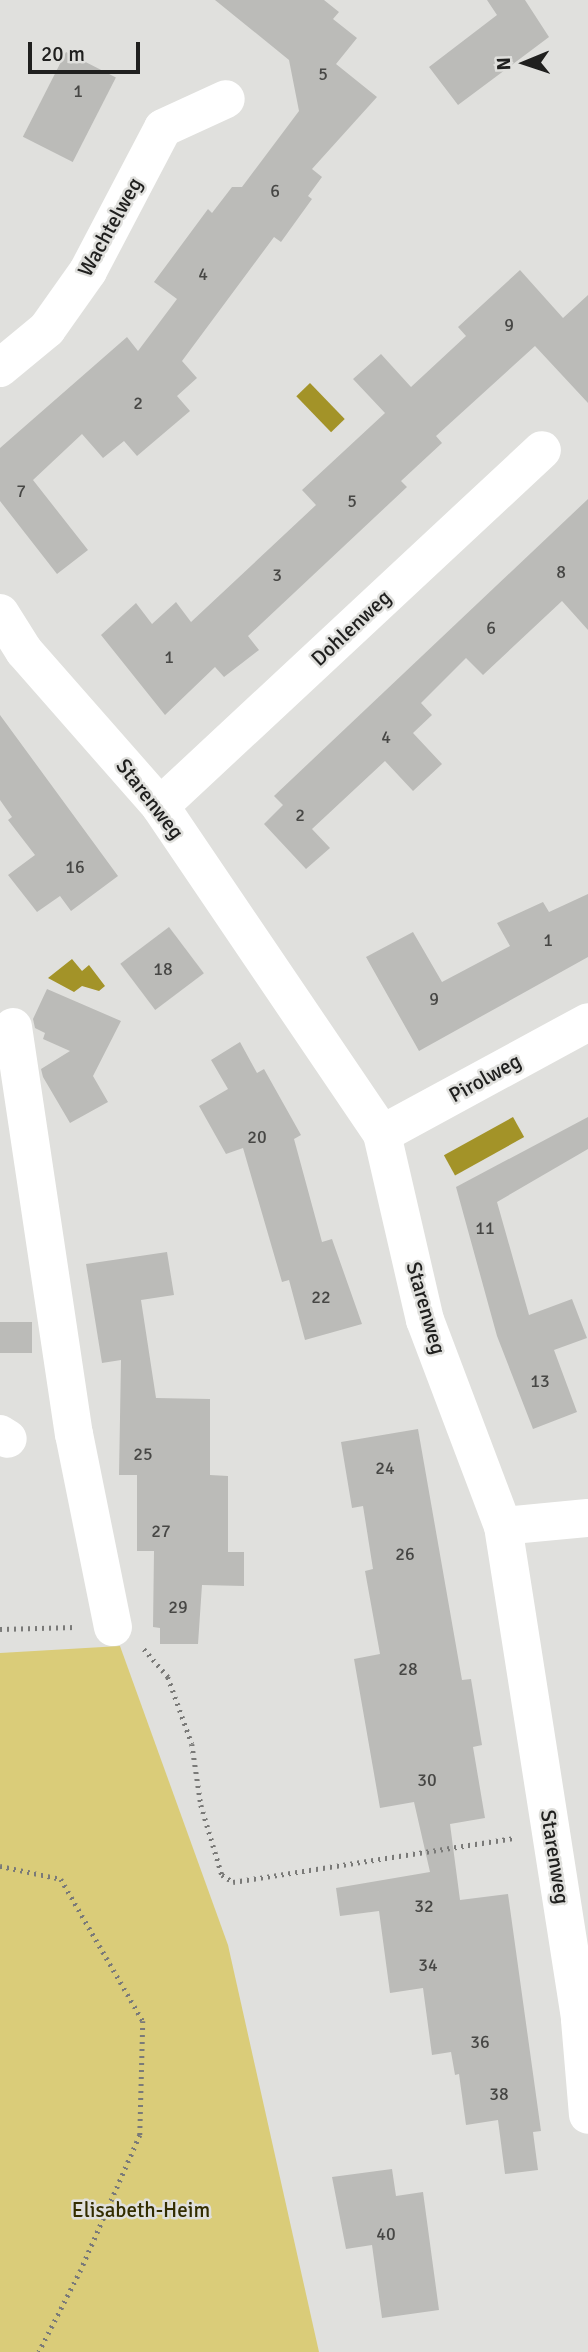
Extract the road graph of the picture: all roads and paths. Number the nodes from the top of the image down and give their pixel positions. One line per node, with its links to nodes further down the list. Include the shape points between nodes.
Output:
1 (226, 99): 2 (street, Wachtelweg, via 163,128 88,271 47,329)
2 (0, 368)
3 (542, 450): 6 (street, Dohlenweg)
4 (0, 613): 5 (street, Starenweg)
5 (12, 659): 6 (street, Starenweg)
6 (160, 806): 9 (street, Starenweg)
7 (588, 1022): 9 (street, Pirolweg)
8 (13, 1027): 12 (street, via 74,1434)
9 (382, 1134): 11 (street, Starenweg, via 425,1320)
10 (588, 1518): 11 (street)
11 (503, 1526): 16 (street, Starenweg)
12 (113, 1627): 13 (path); 14 (path, via 138,1641 167,1678 192,1744 201,1805 222,1875 233,1882)
13 (0, 1629)
14 (507, 1839)
15 (0, 1866): 18 (path, via 61,1879 143,2021 140,2134 81,2270)
16 (584, 2020): 17 (street, Starenweg)
17 (588, 2115)
18 (38, 2352)

